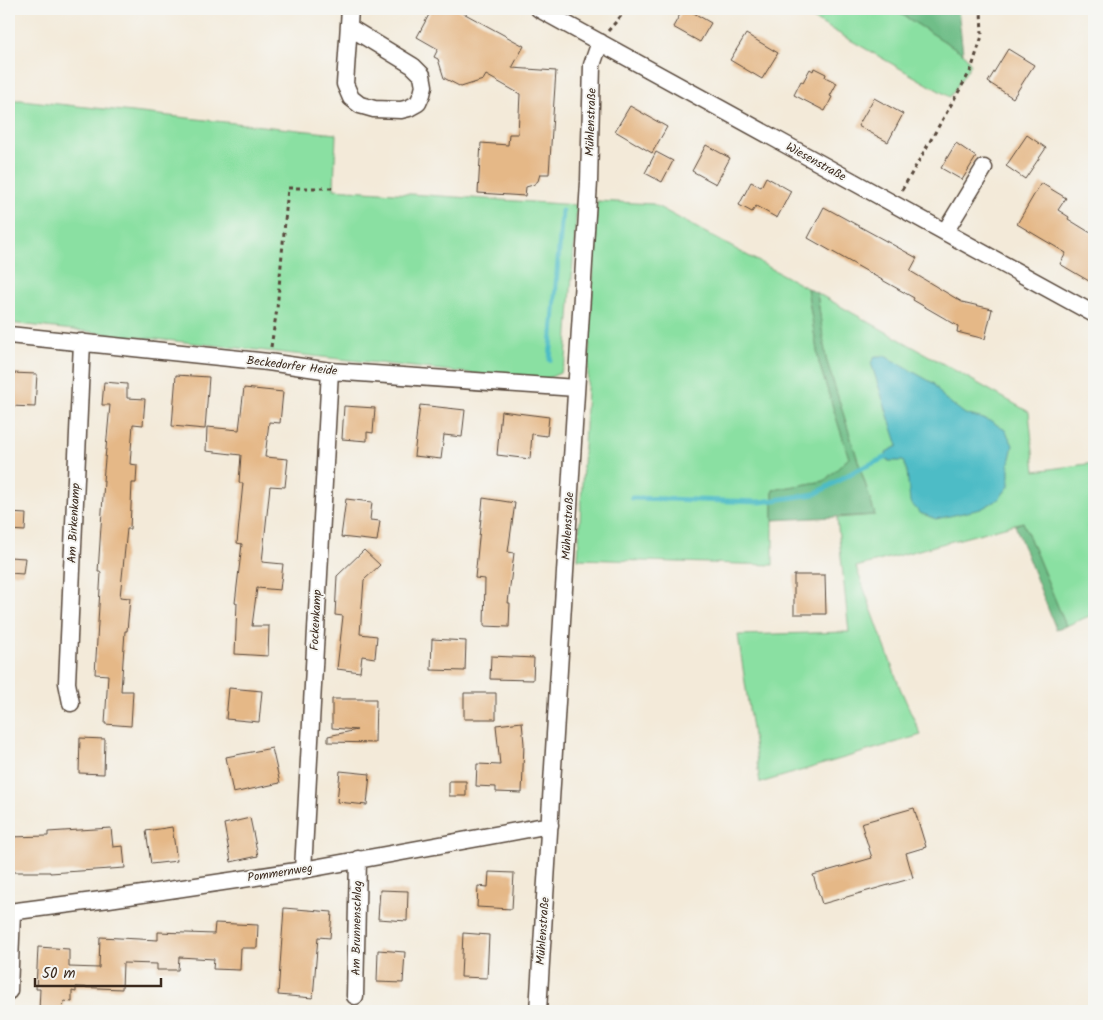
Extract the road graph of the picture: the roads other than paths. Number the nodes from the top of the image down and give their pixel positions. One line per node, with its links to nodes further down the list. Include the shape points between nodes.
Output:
1 (350, 9): 3 (street)
2 (539, 9): 4 (street, Wiesenstraße)
3 (349, 27): 3 (street, via 345,84 351,98 374,109 401,110 418,103 424,86 422,75 413,66)
4 (600, 42): 6 (street, Wiesenstraße); 11 (street, Mühlenstraße, via 592,65 589,182)
5 (984, 168): 6 (street)
6 (944, 232): 7 (street, Wiesenstraße)
7 (1094, 314)
8 (9, 335): 9 (street, Beckedorfer Heide)
9 (82, 342): 10 (street, Beckedorfer Heide); 12 (street, Am Birkenkamp, via 67,683)
10 (330, 371): 11 (street, Beckedorfer Heide); 15 (street, Fockenkamp)
11 (576, 388): 13 (street, Mühlenstraße)
12 (70, 703)
13 (550, 824): 14 (street, Pommernweg); 19 (street, Mühlenstraße)
14 (358, 860): 15 (street, Pommernweg); 18 (street, Am Brunnenschlag)
15 (303, 870): 16 (street, Pommernweg)
16 (10, 912): 17 (street)
17 (9, 991)
18 (355, 996)
19 (538, 1011)

